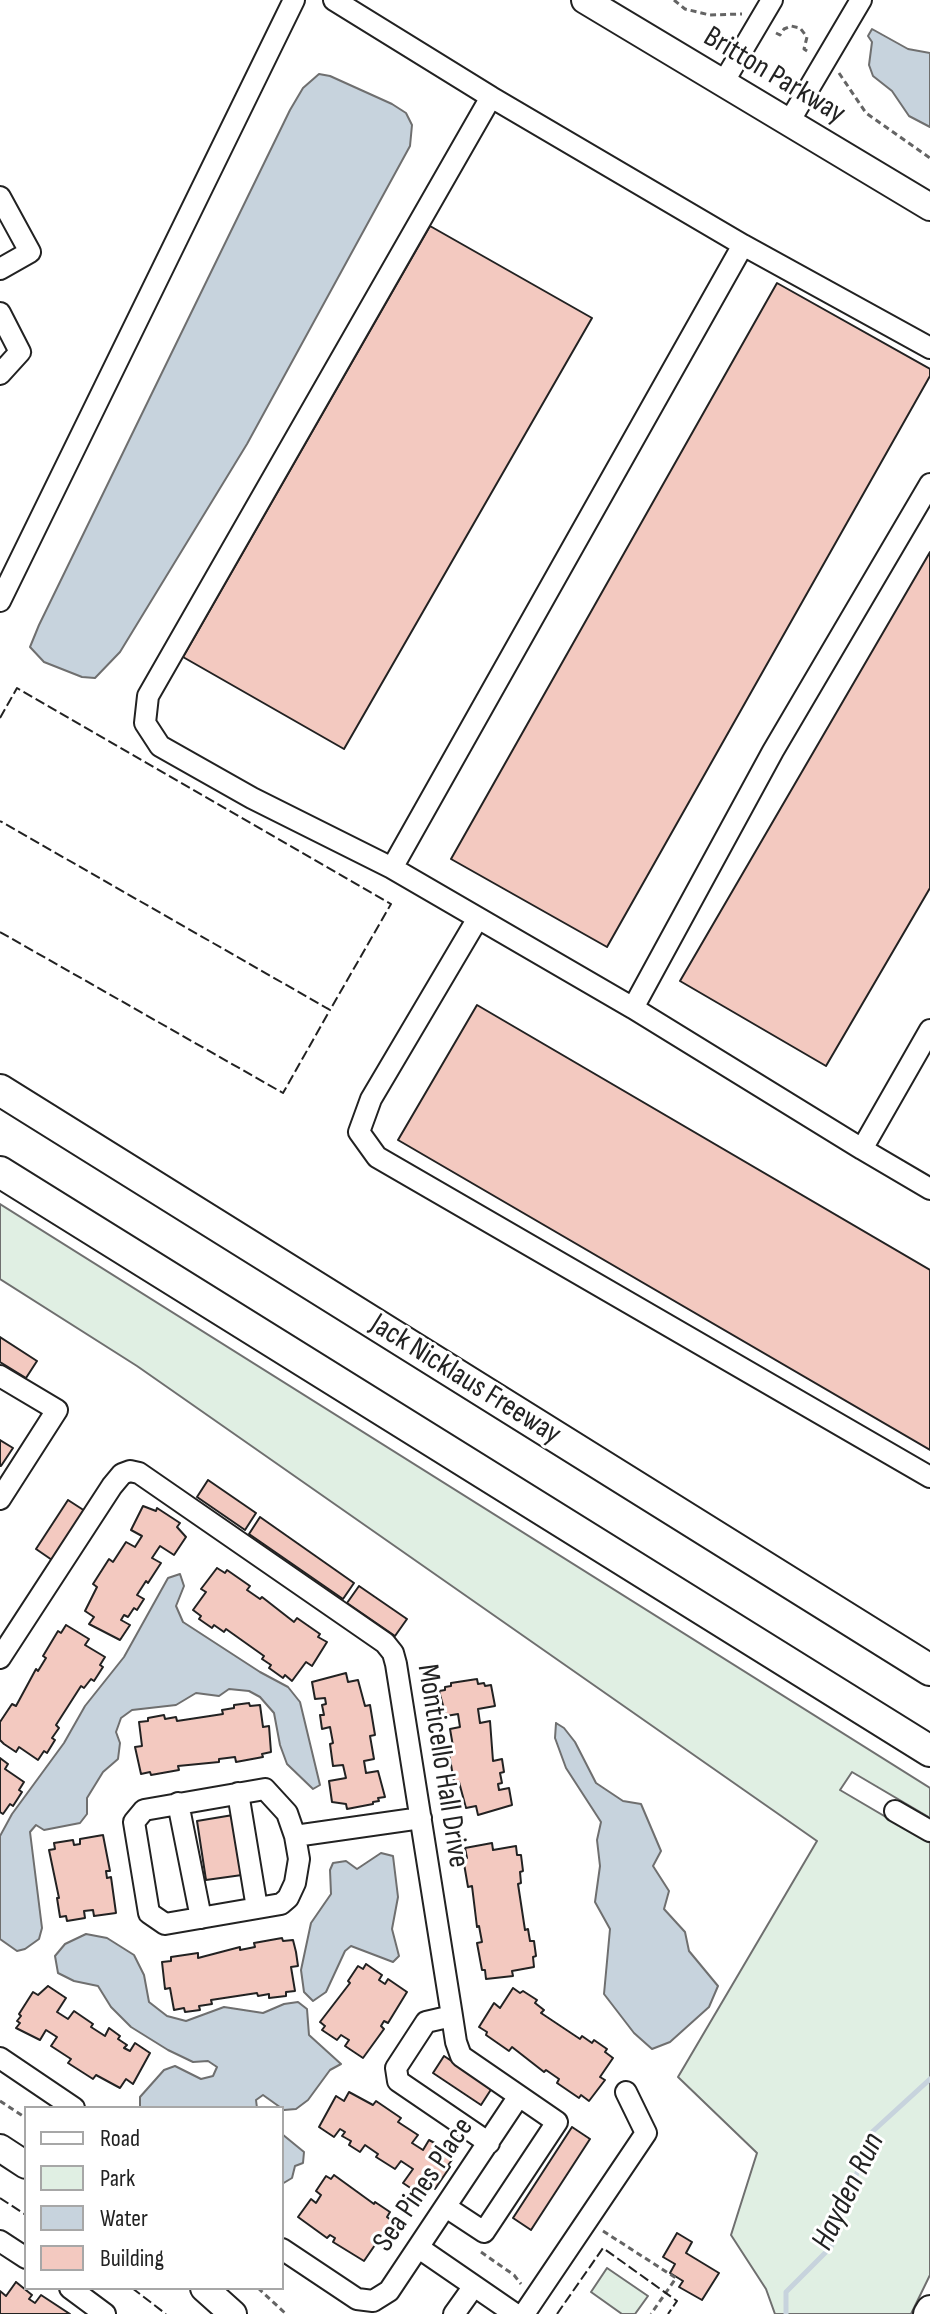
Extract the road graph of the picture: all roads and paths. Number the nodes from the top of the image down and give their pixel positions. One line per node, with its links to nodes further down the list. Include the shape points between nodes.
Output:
1 (294, 0): 19 (street)
2 (334, 0): 8 (street)
3 (585, 0): 7 (main road, Britton Parkway)
4 (772, 0): 7 (street)
5 (861, 0): 6 (street)
6 (824, 62): 9 (street); 10 (path, via 838,70 866,113)
7 (723, 83): 9 (main road, Britton Parkway)
8 (491, 97): 13 (street); 20 (street, via 148,696 145,723 160,746)
9 (789, 122): 12 (main road, Britton Parkway)
10 (930, 158)
11 (0, 197): 14 (street, via 30,252)
12 (930, 207)
13 (743, 245): 16 (street); 20 (street)
14 (0, 269)
15 (0, 313): 17 (street, via 20,352)
16 (930, 348)
17 (0, 374)
18 (930, 484): 22 (street, via 773,751)
19 (0, 601)
20 (392, 868): 21 (street)
21 (478, 918): 22 (street); 29 (street, via 371,1099 359,1132 377,1157)
22 (633, 1008): 25 (street)
23 (930, 1030): 25 (street)
24 (0, 1090): 32 (highway, Jack Nicklaus Freeway)
25 (862, 1149): 27 (street)
26 (0, 1172): 33 (highway)
27 (930, 1189)
28 (0, 1376): 30 (street, via 57,1410)
29 (930, 1477)
30 (0, 1499)
31 (0, 1658): 37 (street, Monticello Hall Drive, via 112,1486 122,1474 139,1473 385,1643 396,1664)
32 (930, 1670)
33 (930, 1751)
34 (238, 1793): 35 (street); 39 (street, via 265,1789 287,1813); 40 (street)
35 (178, 1803): 41 (street); 41 (street, via 144,1810 134,1822 149,1913 165,1924)
36 (895, 1811): 38 (street)
37 (421, 1818): 39 (street); 42 (street, Monticello Hall Drive)
38 (930, 1831)
39 (295, 1836): 40 (street, via 299,1859 288,1898)
40 (257, 1908): 41 (street)
41 (201, 1918)
42 (452, 2016): 45 (street, Monticello Hall Drive, via 461,2056); 49 (street, via 426,2022 396,2068 398,2081)
43 (0, 2058): 47 (street)
44 (626, 2092): 53 (street, via 646,2133)
45 (519, 2096): 49 (street, Sea Pines Place); 52 (street, Monticello Hall Drive, via 557,2122 484,2232)
46 (0, 2101): 48 (path)
47 (71, 2106)
48 (24, 2117)
49 (489, 2143): 52 (street, Sea Pines Place)
50 (0, 2148): 51 (main road)
51 (24, 2164)
52 (446, 2207): 55 (street, Sea Pines Place)
53 (586, 2220): 63 (street); 69 (path, via 676,2278)
54 (0, 2241): 58 (street)
55 (419, 2248): 57 (street, Sea Pines Place, via 389,2291 373,2301 357,2299); 59 (street)
56 (477, 2249): 63 (path, via 514,2275)
57 (284, 2250)
58 (24, 2257)
59 (474, 2286): 67 (street); 68 (street)
60 (73, 2290): 64 (street)
61 (206, 2290): 65 (main road)
62 (260, 2290): 66 (path)
63 (528, 2308)
64 (105, 2314)
65 (233, 2314)
66 (286, 2314)
67 (454, 2314)
68 (515, 2314)
69 (651, 2314)

